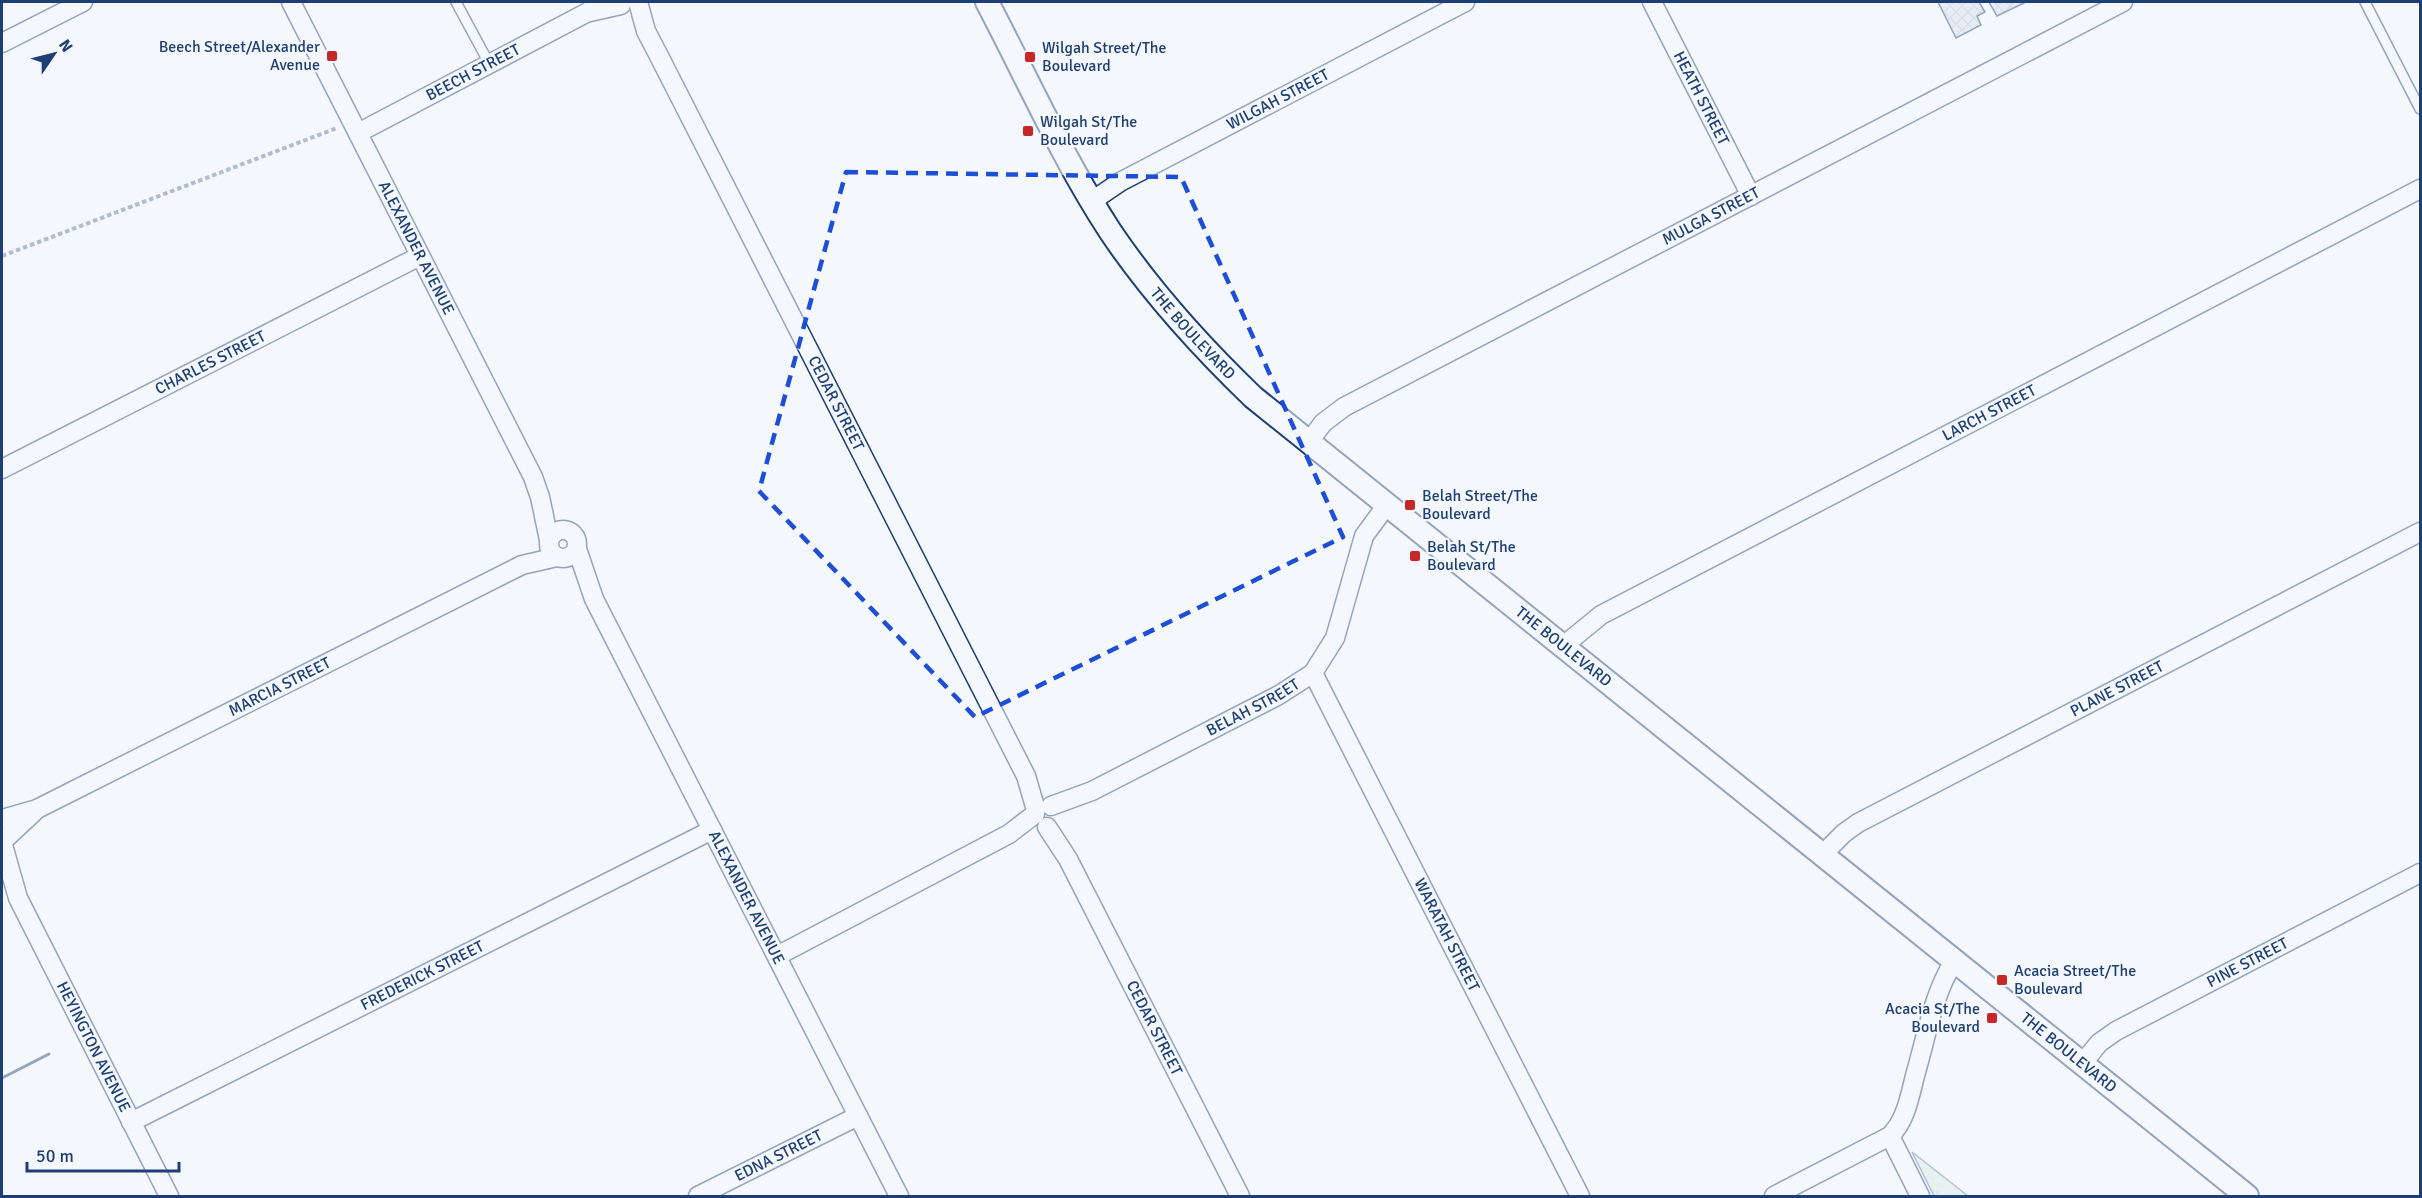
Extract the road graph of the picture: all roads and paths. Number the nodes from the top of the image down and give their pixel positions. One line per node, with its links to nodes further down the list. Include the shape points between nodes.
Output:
1 (83, 2): 11 (street)
2 (291, 2): 14 (street, ALEXANDER AVENUE)
3 (456, 2): 12 (lane)
4 (987, 2): 17 (street, THE BOULEVARD)
5 (1465, 2): 17 (street, WILGAH STREET, via 1120,182)
6 (1652, 2): 16 (street, HEATH STREET)
7 (2123, 2): 16 (street, MULGA STREET)
8 (2365, 2): 13 (lane)
9 (627, 3): 10 (street, BEECH STREET); 30 (street, CEDAR STREET, via 646,31)
10 (595, 7): 12 (street, BEECH STREET)
11 (2, 43)
12 (490, 65): 14 (street, BEECH STREET)
13 (2421, 109)
14 (355, 128): 18 (path); 19 (street, ALEXANDER AVENUE)
15 (2421, 189): 27 (street, LARCH STREET, via 1601,615)
16 (1751, 196): 20 (street, MULGA STREET, via 1344,407 1323,423)
17 (1092, 201): 20 (street, THE BOULEVARD, via 1142,276 1190,333 1245,389)
18 (2, 256)
19 (420, 256): 21 (street, CHARLES STREET); 22 (street, ALEXANDER AVENUE)
20 (1308, 443): 23 (street, THE BOULEVARD)
21 (2, 469)
22 (540, 497): 24 (street, ALEXANDER AVENUE); 26 (street, ALEXANDER AVENUE)
23 (1386, 506): 27 (street, THE BOULEVARD); 28 (street, BELAH STREET, via 1364,536 1335,638)
24 (566, 530): 26 (street, MARCIA STREET, via 554,533)
25 (2421, 532): 34 (street, PLANE STREET, via 1858,823)
26 (559, 549): 29 (street, MARCIA STREET); 32 (street, ALEXANDER AVENUE, via 594,599)
27 (1562, 647): 34 (street, THE BOULEVARD)
28 (1313, 673): 30 (street, BELAH STREET, via 1279,695); 48 (street, WARATAH STREET)
29 (37, 809): 31 (street, MARCIA STREET); 33 (street, MARCIA STREET)
30 (1046, 816): 38 (street, BELAH STREET); 47 (street, CEDAR STREET)
31 (2, 819)
32 (712, 830): 38 (street, ALEXANDER AVENUE); 42 (street, FREDERICK STREET)
33 (3, 839): 37 (street, HEYINGTON AVENUE)
34 (1822, 855): 39 (street, THE BOULEVARD)
35 (2421, 873): 40 (street, PINE STREET, via 2116,1031 2099,1043)
36 (2, 881): 37 (street, HEYINGTON AVENUE)
37 (18, 898): 42 (street, HEYINGTON AVENUE)
38 (777, 956): 41 (street, ALEXANDER AVENUE)
39 (1954, 961): 40 (street, THE BOULEVARD); 43 (street, via 1938,993 1904,1115)
40 (2082, 1064): 51 (street, THE BOULEVARD)
41 (858, 1116): 45 (street, EDNA STREET); 46 (street, ALEXANDER AVENUE)
42 (131, 1122): 44 (street, HEYINGTON AVENUE)
43 (1890, 1136): 49 (street); 50 (street)
44 (169, 1197)
45 (698, 1197)
46 (899, 1197)
47 (1240, 1197)
48 (1580, 1197)
49 (1774, 1197)
50 (1920, 1197)
51 (2247, 1197)

